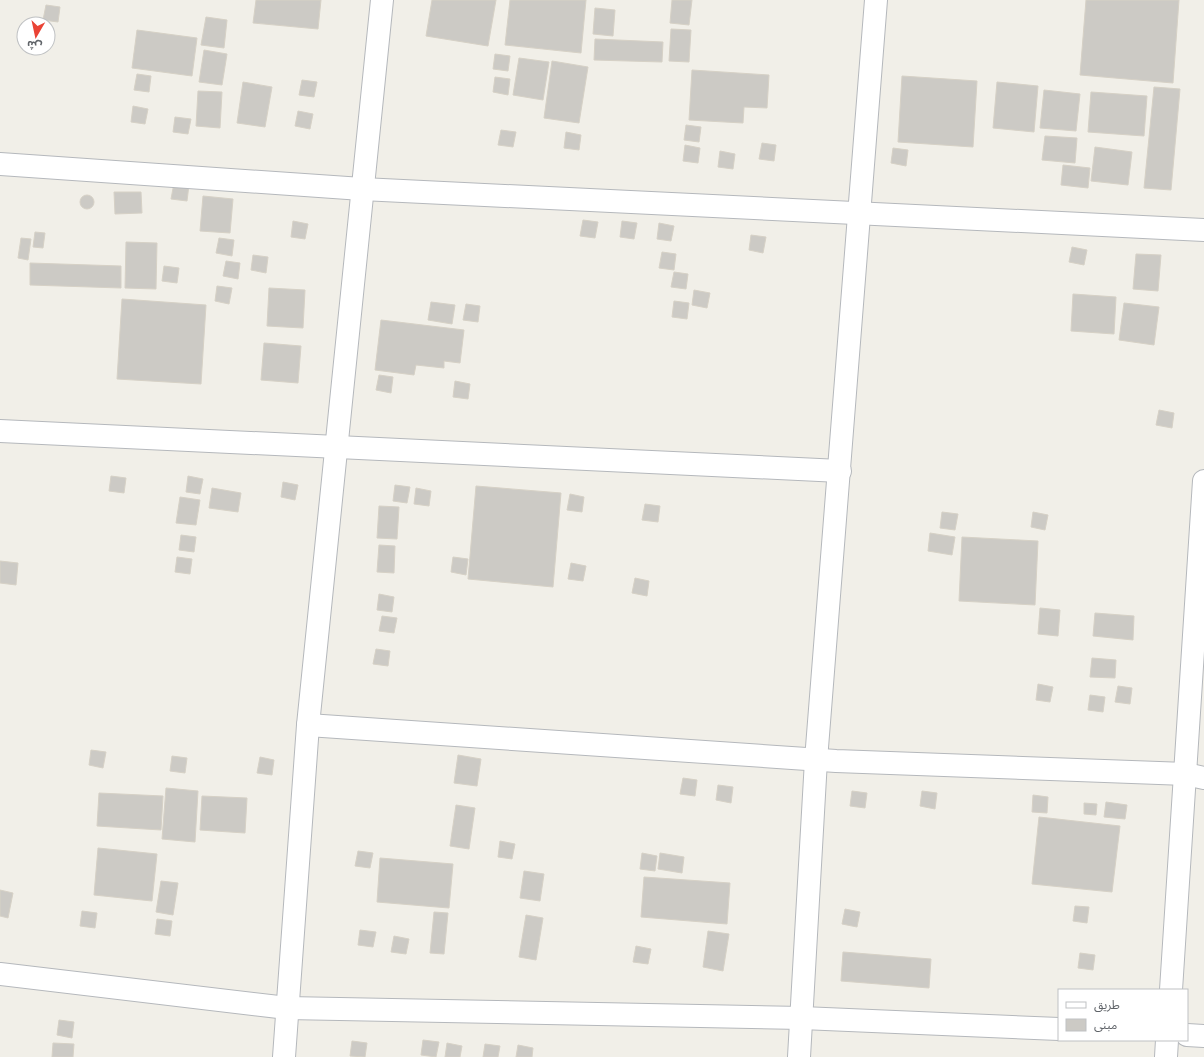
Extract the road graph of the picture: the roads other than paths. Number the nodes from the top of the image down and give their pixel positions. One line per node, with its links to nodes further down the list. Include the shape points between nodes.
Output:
1 (382, 0): 4 (street)
2 (876, 0): 5 (street)
3 (0, 164): 4 (street)
4 (362, 188): 5 (street); 8 (street)
5 (860, 212): 6 (street); 9 (street)
6 (1204, 230)
7 (0, 431): 8 (street)
8 (335, 447): 9 (street); 11 (street)
9 (840, 472): 12 (street)
10 (1204, 481): 13 (street)
11 (308, 725): 12 (street); 16 (street)
12 (816, 760): 13 (street); 17 (street)
13 (1195, 776): 15 (street)
14 (0, 974): 16 (street)
15 (1171, 989)
16 (286, 1008): 17 (street); 22 (street)
17 (802, 1018): 18 (street); 23 (street)
18 (1058, 1029)
19 (1188, 1035): 20 (street)
20 (1204, 1036)
21 (1168, 1041): 24 (street)
22 (284, 1057)
23 (799, 1057)
24 (1166, 1057)

